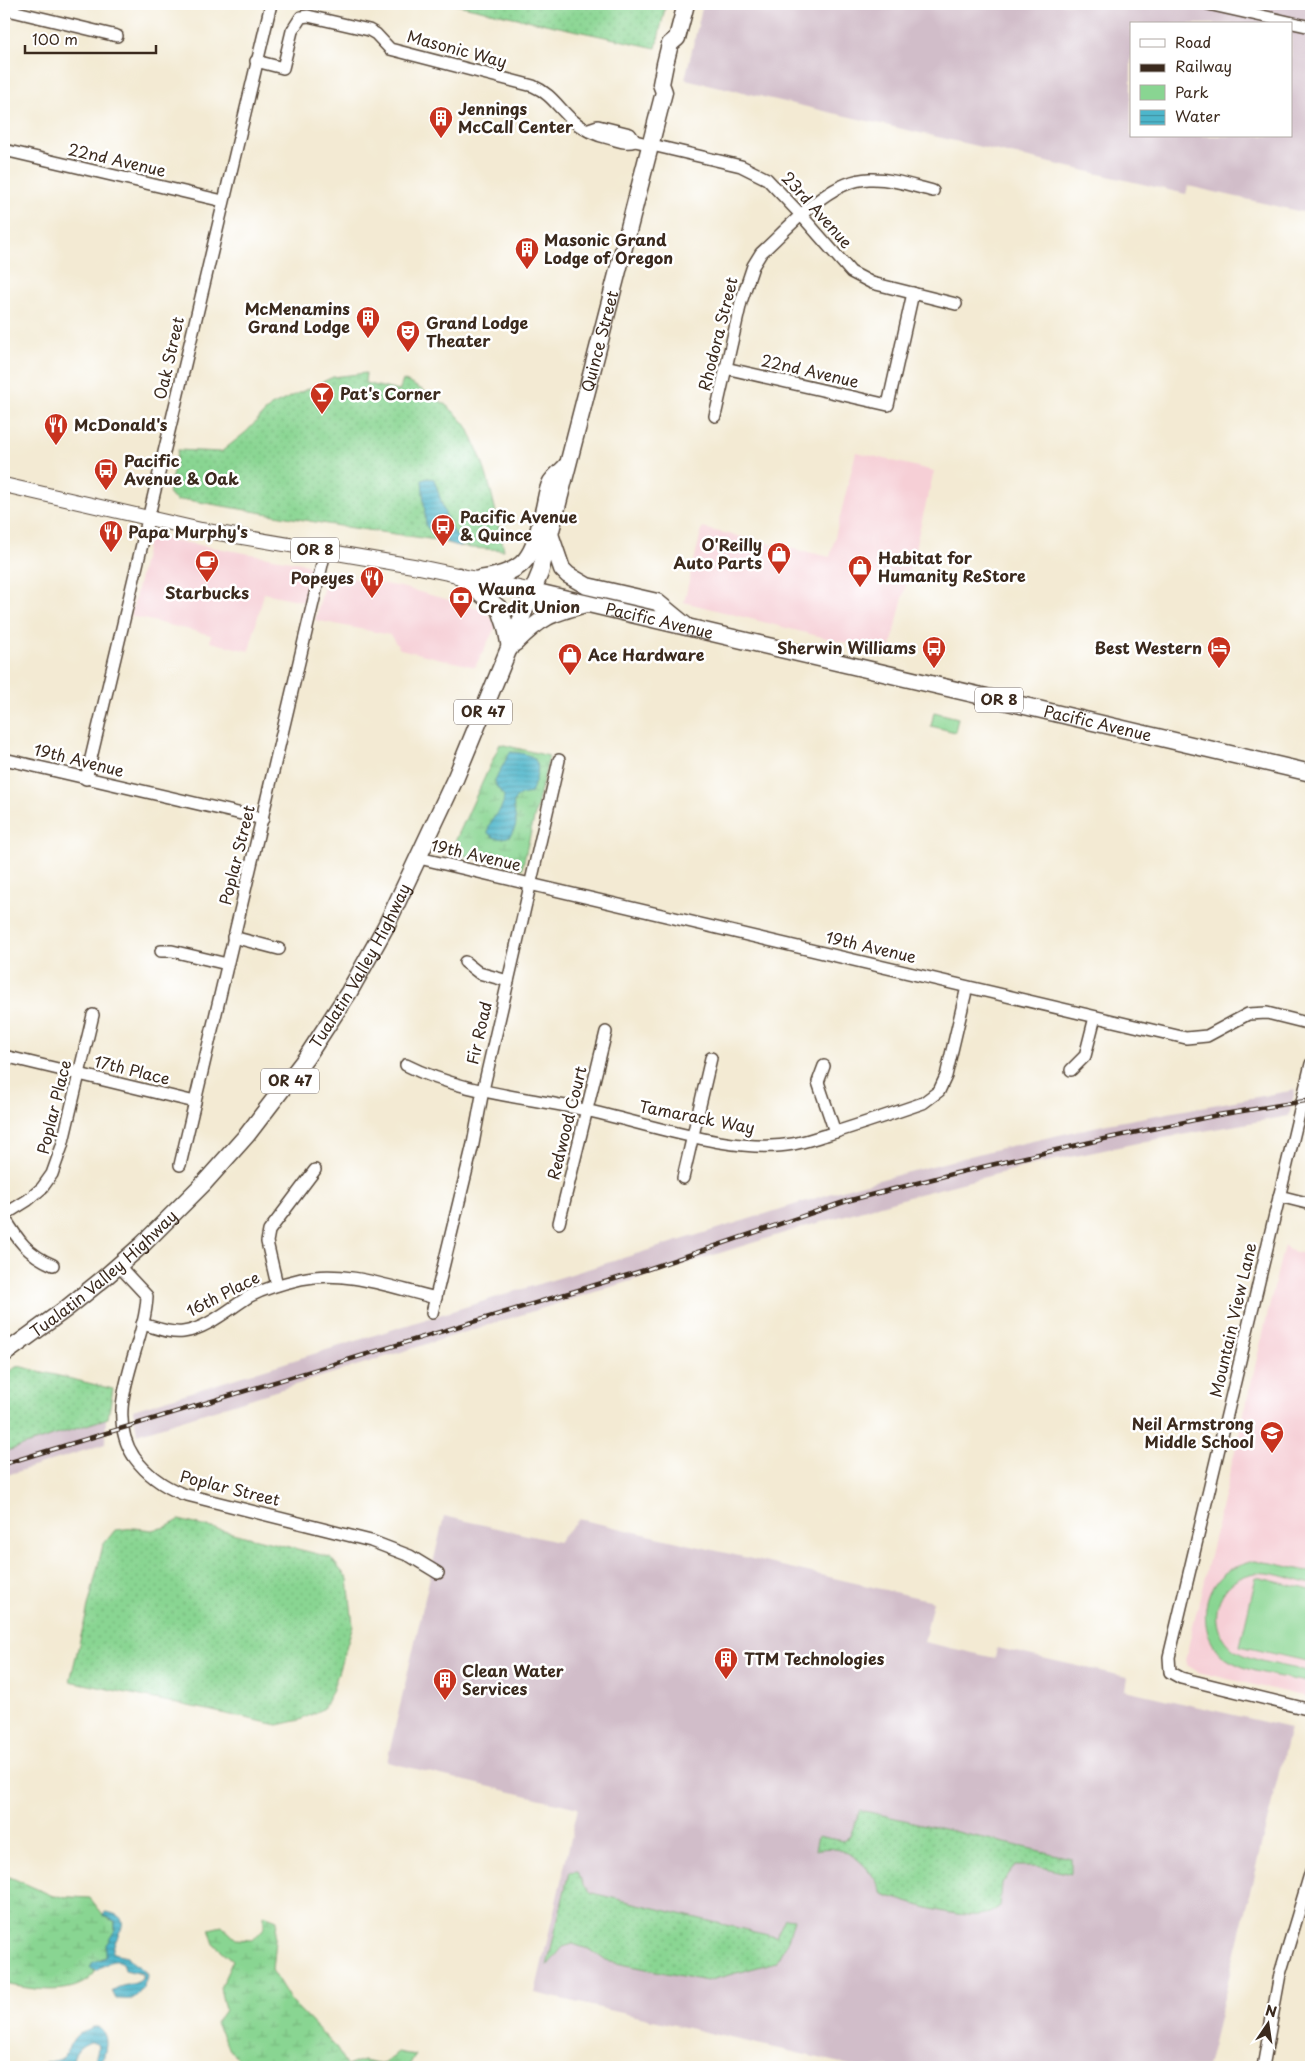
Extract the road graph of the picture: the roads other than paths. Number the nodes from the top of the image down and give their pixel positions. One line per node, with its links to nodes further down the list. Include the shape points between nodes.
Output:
1 (271, 4): 9 (street, Oak Street)
2 (686, 4): 10 (highway, Quince Street / OR 47, via 677,38 681,47 671,86 664,92)
3 (1208, 4): 5 (street)
4 (4, 10): 8 (street)
5 (1289, 22)
6 (1292, 23): 7 (street)
7 (1311, 27)
8 (117, 36)
9 (256, 62): 10 (street, Masonic Way, via 283,68 292,31 301,17 308,16 370,30 390,49 540,89 572,120 595,135); 13 (street, Oak Street)
10 (642, 143): 14 (street, 23rd Avenue, via 741,166 767,179); 19 (highway, Quince Street / OR 47)
11 (4, 150): 13 (street, 22nd Avenue)
12 (933, 191): 14 (street, Rhodora Street, via 890,180 848,182 830,191)
13 (223, 201): 21 (street, Oak Street)
14 (802, 216): 15 (street, 23rd Avenue, via 851,272 872,283); 17 (street, Rhodora Street, via 761,253 753,266)
15 (913, 294): 16 (street, 23rd Avenue); 17 (street, 22nd Avenue, via 888,405)
16 (956, 304)
17 (725, 368): 18 (street, Rhodora Street)
18 (715, 416)
19 (569, 464): 22 (highway, Quince Street / OR 47); 25 (highway, via 551,483 533,549 524,563 498,577)
20 (4, 485): 21 (main road, Pacific Avenue / OR 8)
21 (148, 519): 23 (main road, Pacific Avenue / OR 8); 33 (street, Oak Street)
22 (550, 534): 26 (highway, Quince Street / OR 47); 28 (highway, via 562,570 568,575 588,586 657,602)
23 (325, 552): 24 (main road, Pacific Avenue / OR 8); 34 (street, Poplar Street)
24 (459, 576): 25 (main road, Pacific Avenue / OR 8); 29 (highway, via 500,610)
25 (479, 580): 26 (main road, Pacific Avenue / OR 8)
26 (533, 591): 27 (highway, Pacific Avenue / OR 8); 29 (highway, Tualatin Valley Highway / OR 47)
27 (587, 604): 28 (highway, Pacific Avenue / OR 8); 29 (highway, via 548,615)
28 (686, 627): 32 (highway, Pacific Avenue / OR 8)
29 (510, 648): 35 (highway, Tualatin Valley Highway / OR 47)
30 (4, 759): 33 (street, 19th Avenue)
31 (559, 760): 36 (street, Fir Road)
32 (1311, 773)
33 (86, 779): 34 (street, 19th Avenue)
34 (263, 819): 37 (street, Poplar Street)
35 (419, 858): 36 (street, 19th Avenue); 68 (highway, Tualatin Valley Highway / OR 47, via 350,992 291,1080 205,1182)
36 (530, 884): 42 (street, Fir Road); 43 (street, 19th Avenue)
37 (233, 937): 38 (street); 41 (street, Poplar Street)
38 (278, 949)
39 (162, 951): 41 (street)
40 (465, 962): 42 (street, via 479,973)
41 (227, 964): 56 (street, Poplar Street)
42 (508, 981): 55 (street, Fir Road)
43 (967, 987): 45 (street, 19th Avenue); 58 (street, Tamarack Way, via 946,1076 939,1091 923,1103)
44 (93, 1015): 54 (street, Poplar Place)
45 (1095, 1017): 46 (street, 19th Avenue, via 1186,1038 1207,1036 1248,1014 1267,1013); 53 (street, via 1085,1056)
46 (1311, 1024)
47 (606, 1032): 57 (street, Redwood Court)
48 (4, 1056): 54 (street, 17th Place)
49 (711, 1058): 59 (street)
50 (1311, 1064): 63 (street, Mountain View Lane)
51 (406, 1065): 55 (street, Tamarack Way, via 424,1074)
52 (824, 1066): 58 (street, via 818,1082)
53 (1071, 1070)
54 (79, 1074): 56 (street, 17th Place); 65 (street, Poplar Place, via 52,1174 42,1188)
55 (483, 1090): 57 (street, Tamarack Way); 70 (street, Fir Road)
56 (195, 1102): 60 (street, Poplar Street)
57 (586, 1110): 59 (street, Tamarack Way); 66 (street, Redwood Court)
58 (835, 1132): 59 (street, Tamarack Way, via 793,1144 759,1146)
59 (693, 1136): 62 (street)
60 (180, 1165)
61 (314, 1170): 69 (street, via 269,1232 267,1242)
62 (683, 1178)
63 (1279, 1196): 64 (street); 75 (street, Mountain View Lane, via 1168,1657 1170,1672 1181,1678)
64 (1311, 1204)
65 (4, 1216): 67 (street, via 24,1248)
66 (559, 1223)
67 (53, 1265)
68 (119, 1266): 72 (street, Poplar Street, via 147,1296); 73 (highway, Tualatin Valley Highway / OR 47)
69 (277, 1285): 70 (street, 16th Place, via 303,1278 338,1277); 72 (street, 16th Place, via 192,1330 175,1332)
70 (436, 1298): 71 (street, Fir Road)
71 (432, 1313)
72 (142, 1324): 74 (street, Poplar Street, via 123,1399 122,1418 130,1452 147,1474 167,1488 183,1494 301,1522 395,1549)
73 (4, 1354)
74 (438, 1572)
75 (1311, 1710)
76 (1311, 1871): 77 (street, via 1280,1974)
77 (1263, 2067)

